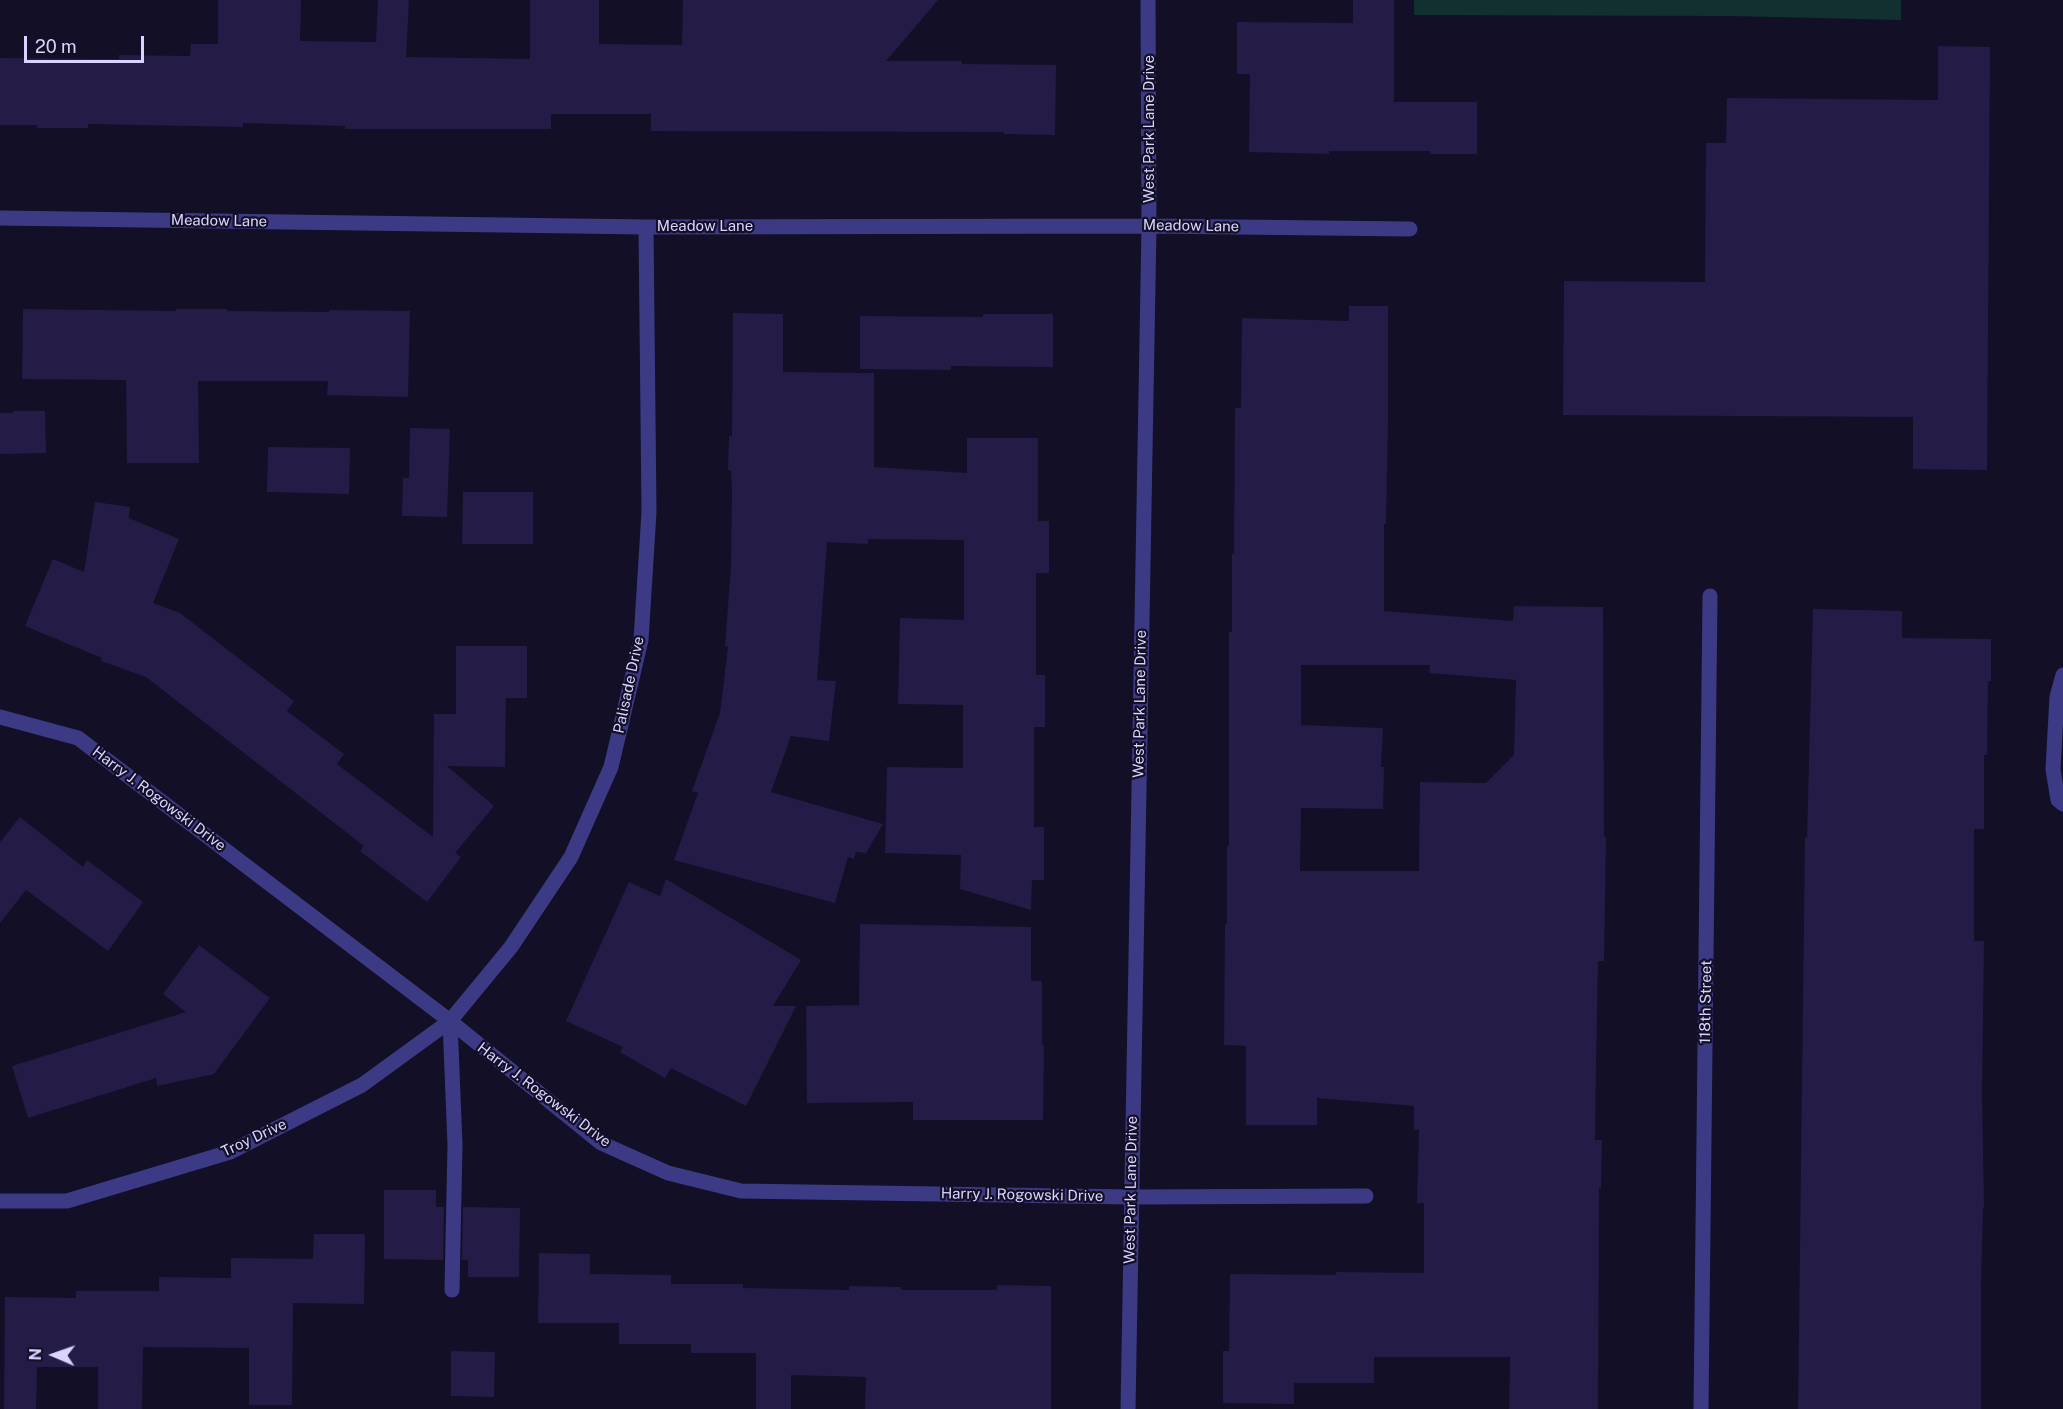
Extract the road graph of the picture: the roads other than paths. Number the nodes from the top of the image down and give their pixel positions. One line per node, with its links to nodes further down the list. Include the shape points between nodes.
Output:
1 (1148, 0): 4 (street, West Park Lane Drive)
2 (0, 218): 3 (street, Meadow Lane)
3 (646, 226): 4 (street, Meadow Lane); 11 (street, Palisade Drive, via 649,512 641,640 611,767 571,857 512,947)
4 (1149, 226): 5 (street, Meadow Lane); 13 (street, West Park Lane Drive)
5 (1410, 229)
6 (1710, 596): 17 (street, 118th Street)
7 (2063, 675): 9 (street, via 2057,697)
8 (0, 717): 11 (street, Harry J. Rogowski Drive, via 78,738)
9 (2059, 748): 10 (street, via 2053,769 2058,800)
10 (2063, 804)
11 (450, 1022): 13 (street, Harry J. Rogowski Drive, via 601,1143 668,1173 741,1191); 14 (street, Troy Drive, via 362,1085 230,1152 67,1201); 15 (street, via 455,1144)
12 (1366, 1196): 13 (street, Harry J. Rogowski Drive)
13 (1131, 1197): 16 (street, West Park Lane Drive)
14 (0, 1201)
15 (452, 1290)
16 (1128, 1409)
17 (1701, 1409)

